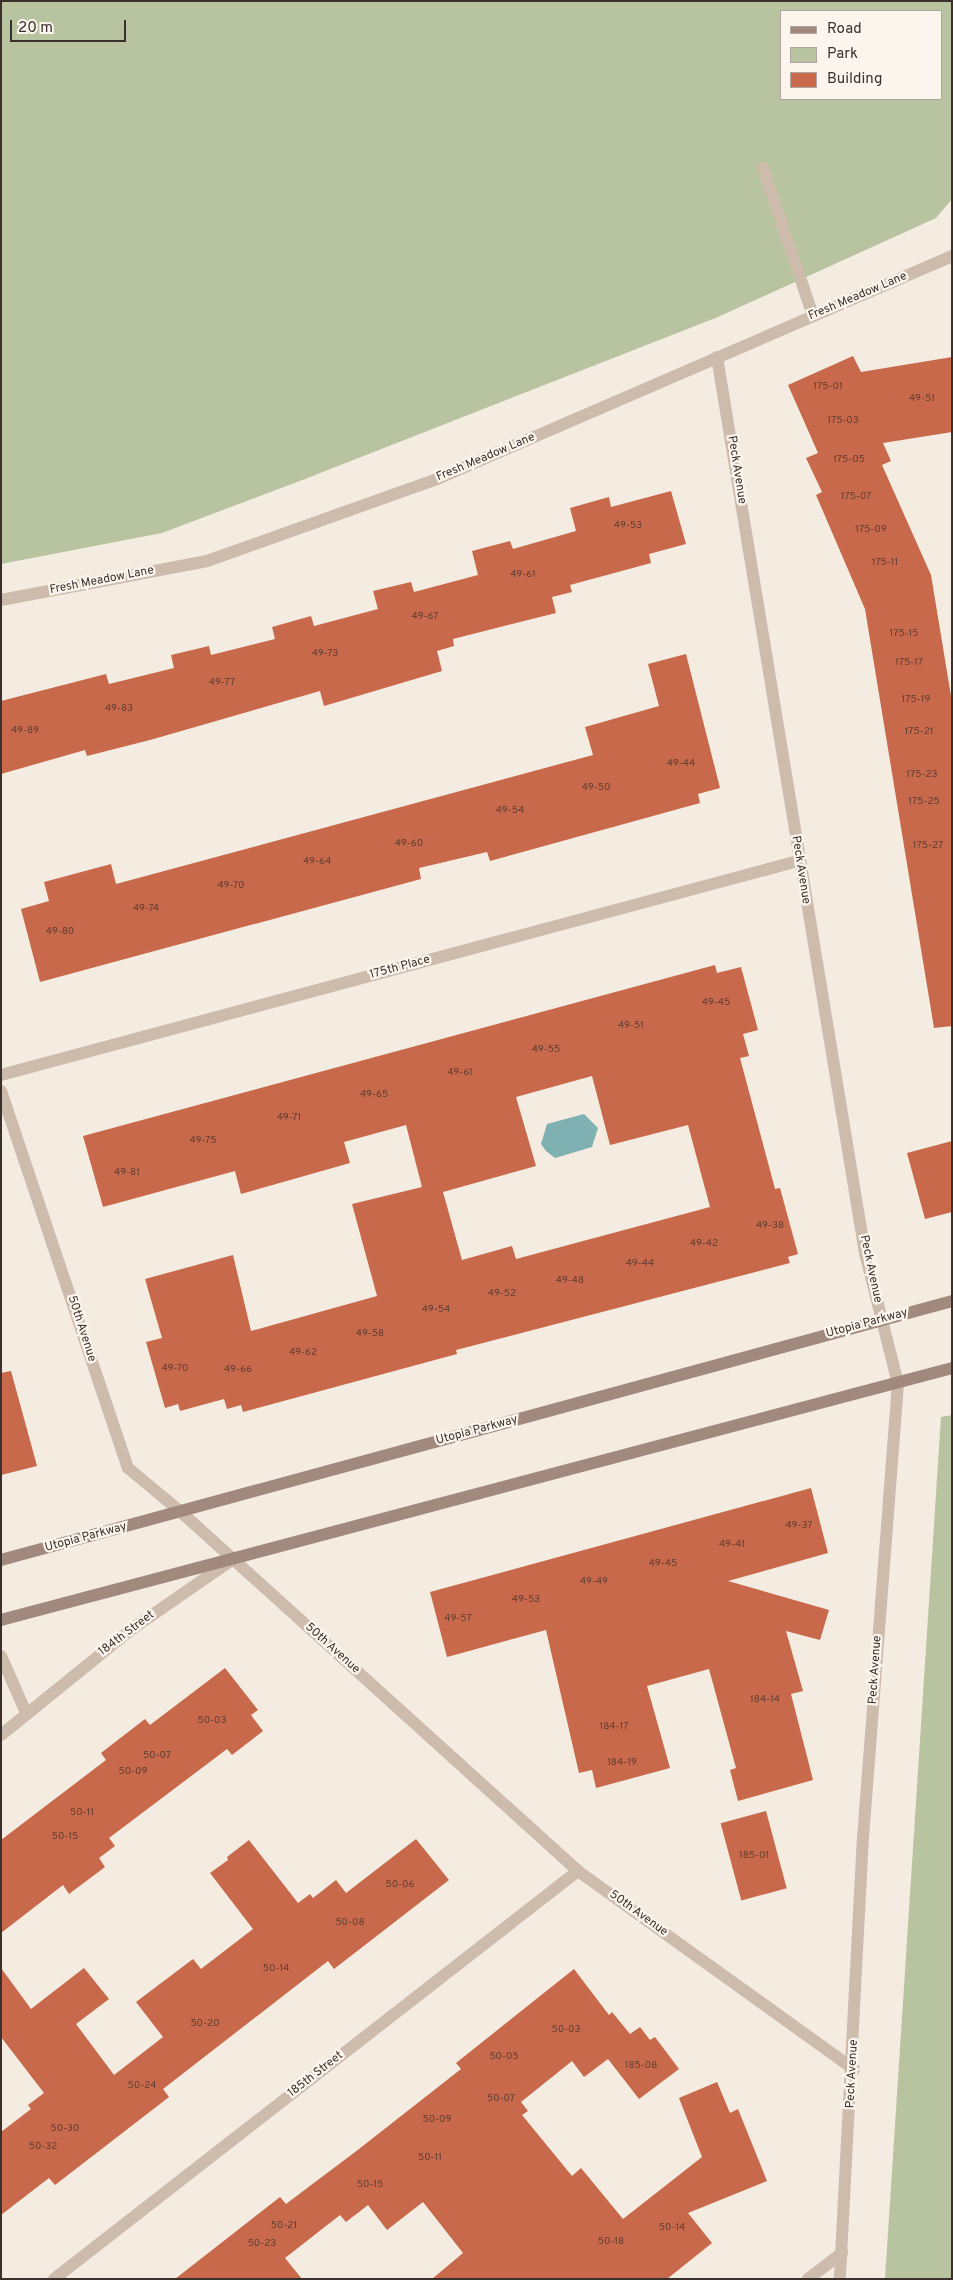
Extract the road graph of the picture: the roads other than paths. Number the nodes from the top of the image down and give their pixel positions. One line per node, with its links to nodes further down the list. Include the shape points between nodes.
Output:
1 (763, 168): 3 (street)
2 (952, 256): 3 (street, Fresh Meadow Lane)
3 (813, 316): 4 (street, Fresh Meadow Lane)
4 (717, 357): 5 (street, Fresh Meadow Lane, via 437,479 207,561); 6 (street, Peck Avenue)
5 (1, 600)
6 (798, 861): 7 (street, 175th Place); 10 (street, Peck Avenue, via 865,1253)
7 (1, 1075)
8 (1, 1091): 13 (street, 50th Avenue, via 128,1468)
9 (952, 1301): 10 (main road, Utopia Parkway)
10 (880, 1320): 12 (street, Peck Avenue); 13 (main road, Utopia Parkway)
11 (952, 1368): 12 (main road)
12 (898, 1383): 14 (main road); 21 (street, Peck Avenue, via 863,1836)
13 (181, 1512): 14 (street, 50th Avenue); 15 (main road, Utopia Parkway)
14 (233, 1559): 16 (main road); 18 (street, 184th Street, via 132,1629); 20 (street, 50th Avenue)
15 (1, 1560)
16 (1, 1620)
17 (1, 1656): 18 (street)
18 (27, 1715): 19 (street, 184th Street)
19 (1, 1735)
20 (578, 1871): 21 (street, 50th Avenue); 23 (street, 185th Street)
21 (854, 2069): 22 (street, Peck Avenue)
22 (842, 2253): 24 (street); 25 (street, Peck Avenue)
23 (54, 2279)
24 (808, 2279)
25 (840, 2279)

